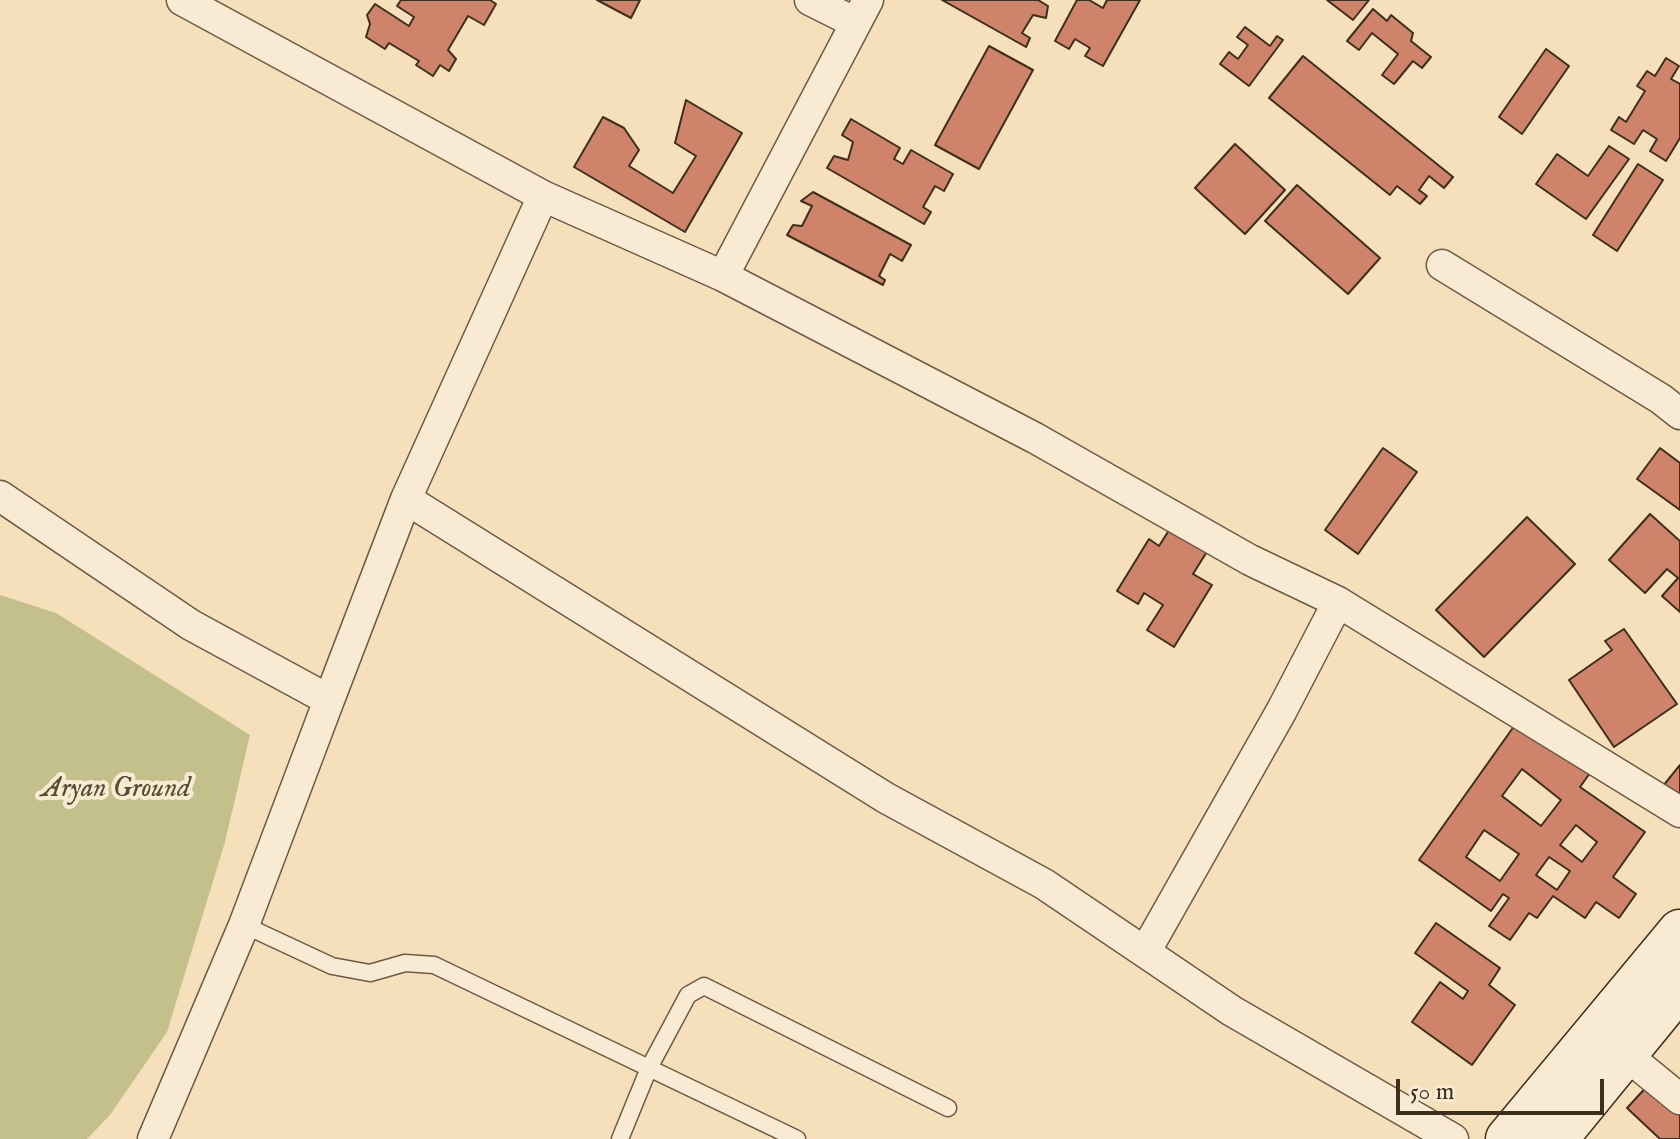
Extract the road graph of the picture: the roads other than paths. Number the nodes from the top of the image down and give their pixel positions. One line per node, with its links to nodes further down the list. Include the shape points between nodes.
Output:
1 (182, 0): 4 (street)
2 (810, 0): 3 (street)
3 (862, 11): 6 (street)
4 (543, 196): 6 (street); 9 (street)
5 (1442, 265): 7 (street)
6 (723, 276): 10 (street, via 1035,438 1250,560)
7 (1680, 414)
8 (0, 496): 11 (street, via 191,625)
9 (406, 499): 11 (street); 15 (street, via 886,798 1044,884)
10 (1338, 602): 12 (street); 15 (street)
11 (329, 700): 13 (street)
12 (1680, 812)
13 (244, 925): 18 (lane, via 332,966 370,973 405,963 434,965); 21 (street)
14 (1680, 932): 17 (street)
15 (1145, 952): 24 (street, via 1232,1011)
16 (1680, 986): 17 (street)
17 (1614, 1040): 19 (street); 25 (street); 26 (street)
18 (649, 1068): 20 (lane, via 688,995 704,986); 22 (lane); 23 (lane)
19 (1680, 1099)
20 (948, 1108)
21 (153, 1139)
22 (620, 1139)
23 (797, 1139)
24 (1453, 1139)
25 (1508, 1139)
26 (1555, 1139)

